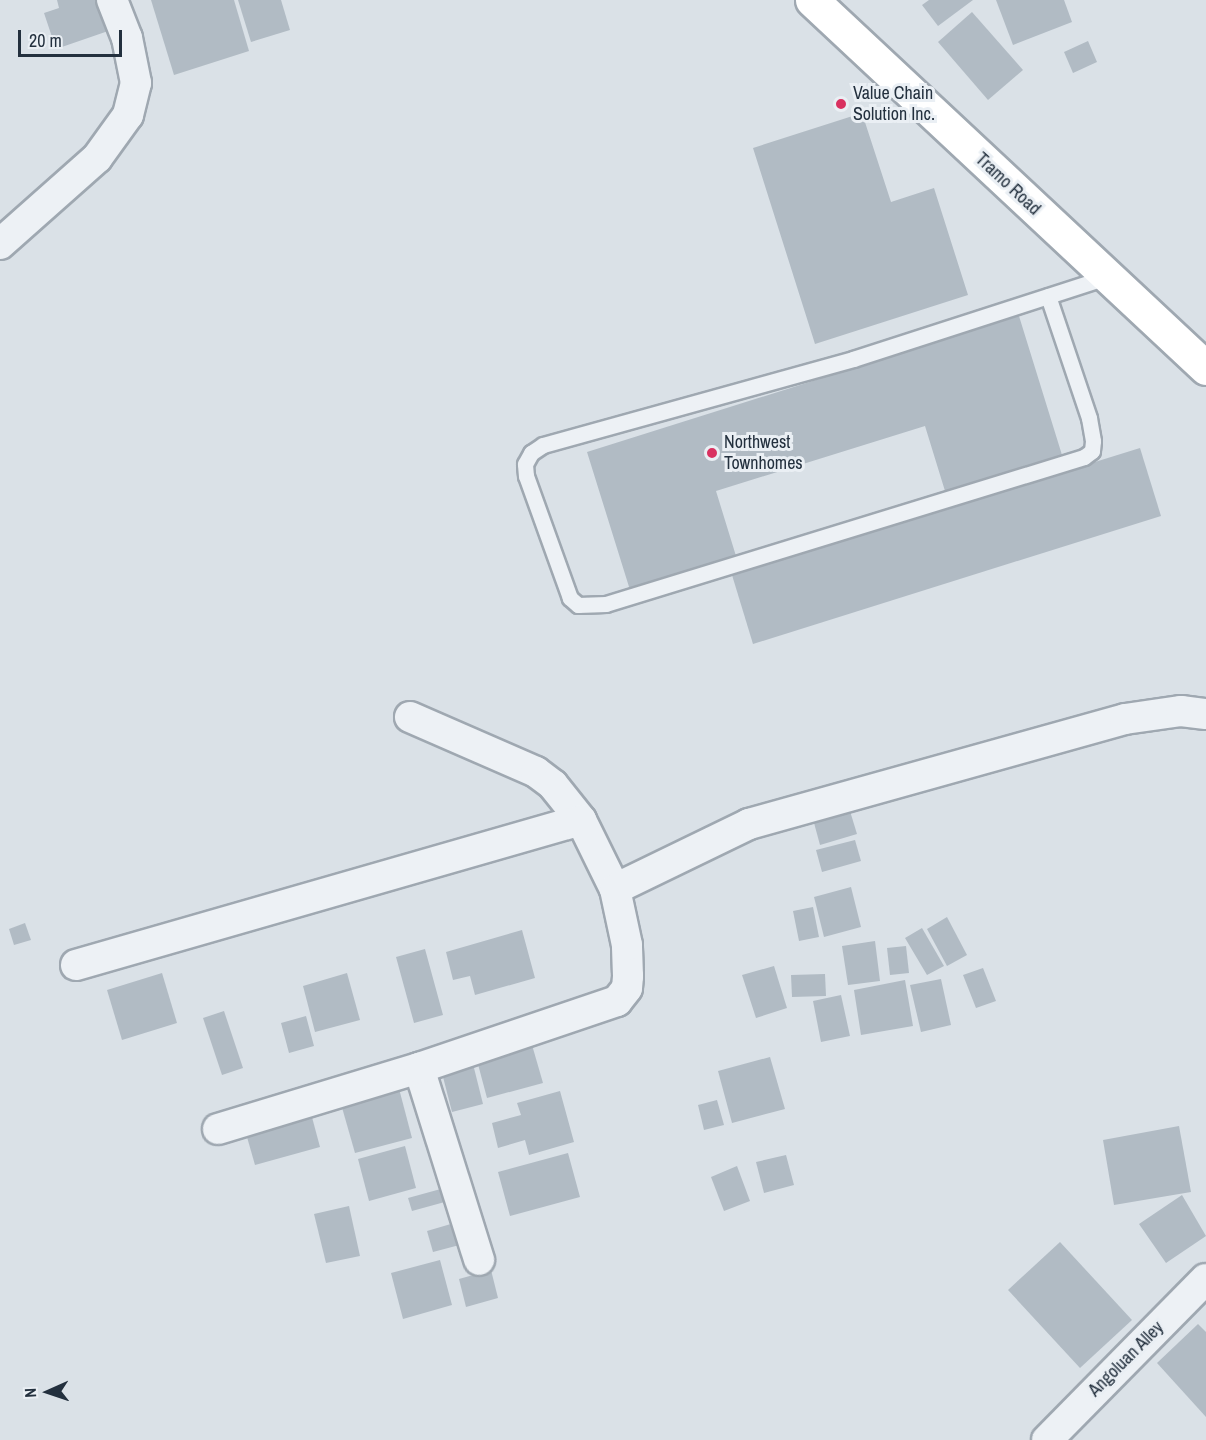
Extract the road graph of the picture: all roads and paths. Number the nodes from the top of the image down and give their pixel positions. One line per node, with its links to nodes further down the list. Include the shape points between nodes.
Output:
1 (112, 0): 3 (street, via 127,38 136,83 128,115 97,158)
2 (825, 4): 4 (main road, Tramo Road)
3 (0, 244)
4 (1107, 277): 5 (lane); 6 (main road, Tramo Road)
5 (1048, 296): 5 (lane, via 1089,418 1092,451 1084,457 606,604 579,605 570,598 526,476 525,464 531,453 543,445 853,359)
6 (1206, 368)
7 (1206, 714): 10 (street, via 1181,711 1125,719 796,808 700,844)
8 (410, 717): 9 (street, via 536,772 553,785)
9 (581, 820): 10 (street); 11 (street)
10 (615, 889): 12 (street, via 627,945 628,982 623,996 599,1009)
11 (76, 965)
12 (419, 1068): 13 (street); 14 (street)
13 (218, 1128)
14 (479, 1260)
15 (1206, 1279): 16 (street, Angoluan Alley)
16 (1047, 1440)

